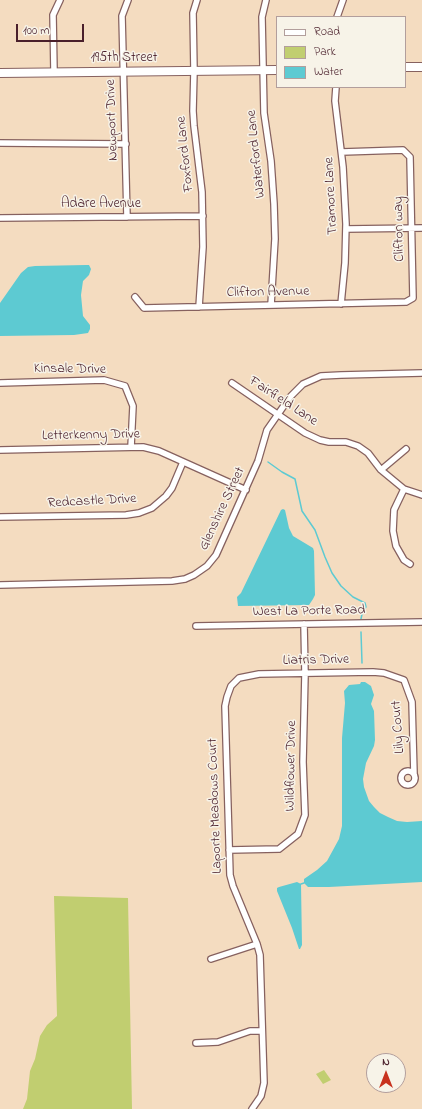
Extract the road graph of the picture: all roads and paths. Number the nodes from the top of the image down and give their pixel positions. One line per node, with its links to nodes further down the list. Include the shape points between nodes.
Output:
1 (60, 0): 13 (street, via 53,15)
2 (128, 0): 14 (street, Newport Drive, via 122,16)
3 (197, 0): 11 (street, Foxford Lane, via 193,13)
4 (266, 0): 9 (street, Waterford Lane, via 262,17)
5 (343, 0): 6 (street)
6 (337, 16)
7 (406, 67): 8 (street)
8 (422, 67)
9 (264, 70): 10 (street, 195th Street); 11 (street, 195th Street); 28 (street, Waterford Lane, via 264,113 274,204)
10 (276, 70)
11 (194, 71): 14 (street, 195th Street); 19 (street, Foxford Lane, via 194,126)
12 (0, 72): 13 (street, 195th Street)
13 (54, 72): 14 (street, 195th Street)
14 (124, 72): 17 (street, Newport Drive)
15 (336, 88): 18 (street, Tramore Lane, via 335,100)
16 (0, 143): 17 (street)
17 (126, 144): 20 (street, Newport Drive)
18 (342, 152): 22 (street, Clifton way, via 403,150 408,153); 24 (street, Tramore Lane)
19 (203, 216): 20 (street, Adare Avenue); 29 (street, Foxford Lane)
20 (128, 217): 21 (street, Adare Avenue)
21 (0, 218)
22 (412, 228): 23 (street); 24 (street); 26 (street, Clifton way, via 413,298)
23 (422, 228)
24 (346, 229): 27 (street, Tramore Lane)
25 (135, 297): 29 (street, Clifton Avenue, via 144,308)
26 (406, 302): 27 (street, Clifton Avenue)
27 (341, 304): 28 (street, Clifton Avenue)
28 (271, 305): 29 (street, Clifton Avenue)
29 (199, 307)
30 (422, 373): 33 (street, Glenshire Street, via 321,376 303,384)
31 (0, 382): 34 (street, Kinsale Drive, via 104,380 125,386 133,406)
32 (232, 383): 33 (street, Fairfield Lane)
33 (277, 414): 38 (street, Fairfield Lane, via 320,440 346,442 358,446 368,453); 40 (street, Glenshire Street, via 266,433)
34 (131, 447): 36 (street, Letterkenny Drive); 37 (street, Letterkenny Drive, via 153,449)
35 (406, 449): 38 (street)
36 (0, 450)
37 (183, 462): 40 (street, Letterkenny Drive); 42 (street, Redcastle Drive, via 166,496 152,508 139,513)
38 (381, 470): 39 (street, Fairfield Lane)
39 (404, 489): 41 (street, Fairfield Lane); 43 (street, via 394,510 393,531 396,546 404,560)
40 (246, 490): 44 (street, Glenshire Street, via 216,555 200,572 185,579)
41 (422, 495)
42 (0, 517)
43 (410, 564)
44 (0, 585)
45 (422, 622): 46 (street, West La Porte Road)
46 (304, 624): 47 (street, West La Porte Road); 48 (street, Wildflower Drive)
47 (196, 626)
48 (305, 674): 49 (street, Liatris Drive, via 373,672); 50 (street, Liatris Drive, via 248,676 239,678); 52 (street, Wildflower Drive, via 305,814 298,834 279,849)
49 (404, 680): 51 (street, Lily Court, via 412,702)
50 (231, 686): 52 (street, Laporte Meadows Court, via 225,706)
51 (414, 774)
52 (229, 850): 53 (street, Laporte Meadows Court, via 231,881)
53 (257, 944): 54 (street); 55 (street, Laporte Meadows Court, via 260,955)
54 (211, 959)
55 (262, 1031): 56 (street, via 250,1031 218,1042); 57 (street, Laporte Meadows Court, via 263,1088)
56 (196, 1043)
57 (252, 1109)

